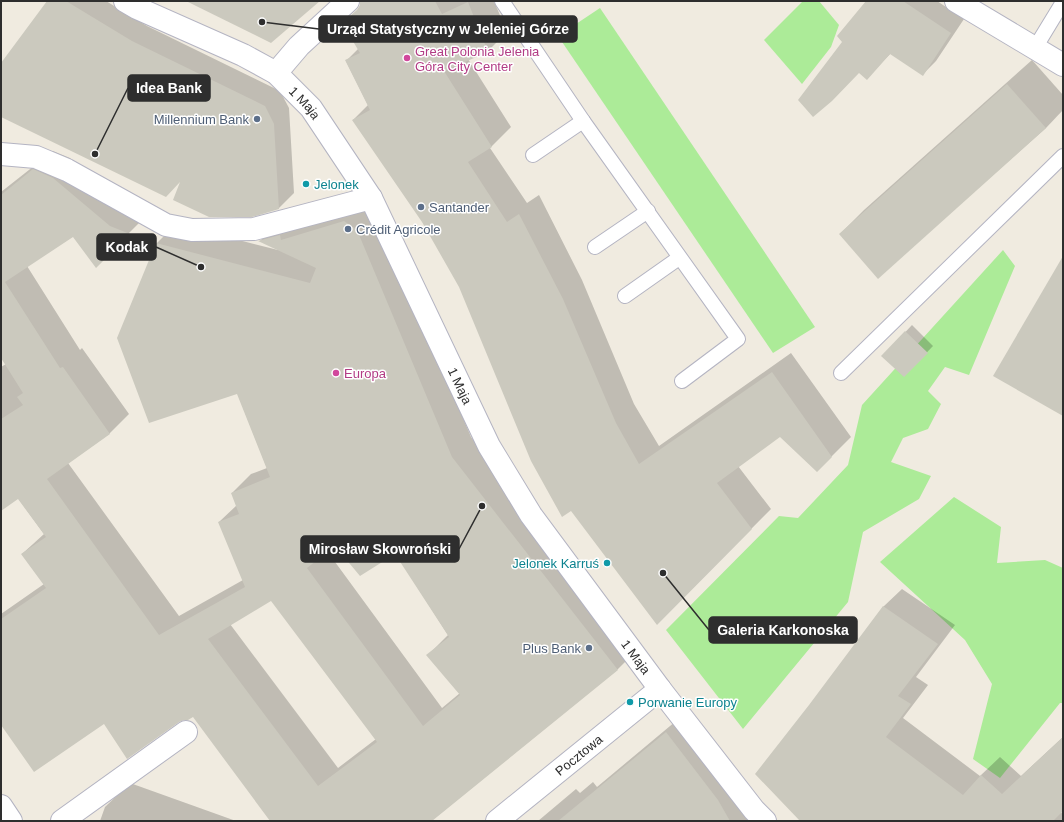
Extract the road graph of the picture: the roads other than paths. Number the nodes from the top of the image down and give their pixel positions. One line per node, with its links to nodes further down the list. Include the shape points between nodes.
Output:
1 (502, 1): 9 (lane)
2 (956, 1): 6 (street)
3 (1063, 2): 6 (lane)
4 (136, 4): 8 (street, 1 Maja)
5 (341, 7): 8 (street, via 299,46)
6 (1035, 48): 7 (street)
7 (1063, 65)
8 (276, 73): 13 (street, 1 Maja, via 310,108)
9 (583, 121): 11 (lane); 14 (lane)
10 (1, 154): 13 (street, via 36,157 68,170 166,225 192,230 254,229)
11 (533, 155)
12 (1063, 156): 18 (lane)
13 (371, 198): 20 (street, 1 Maja, via 489,446 531,515)
14 (648, 210): 15 (lane); 16 (lane)
15 (596, 247)
16 (679, 258): 17 (lane); 19 (lane, via 738,339)
17 (625, 296)
18 (841, 373)
19 (682, 381)
20 (660, 688): 23 (street, 1 Maja); 26 (street, Pocztowa)
21 (186, 732): 25 (street)
22 (1, 806): 24 (street)
23 (760, 817)
24 (11, 821)
25 (62, 821)
26 (497, 821)

